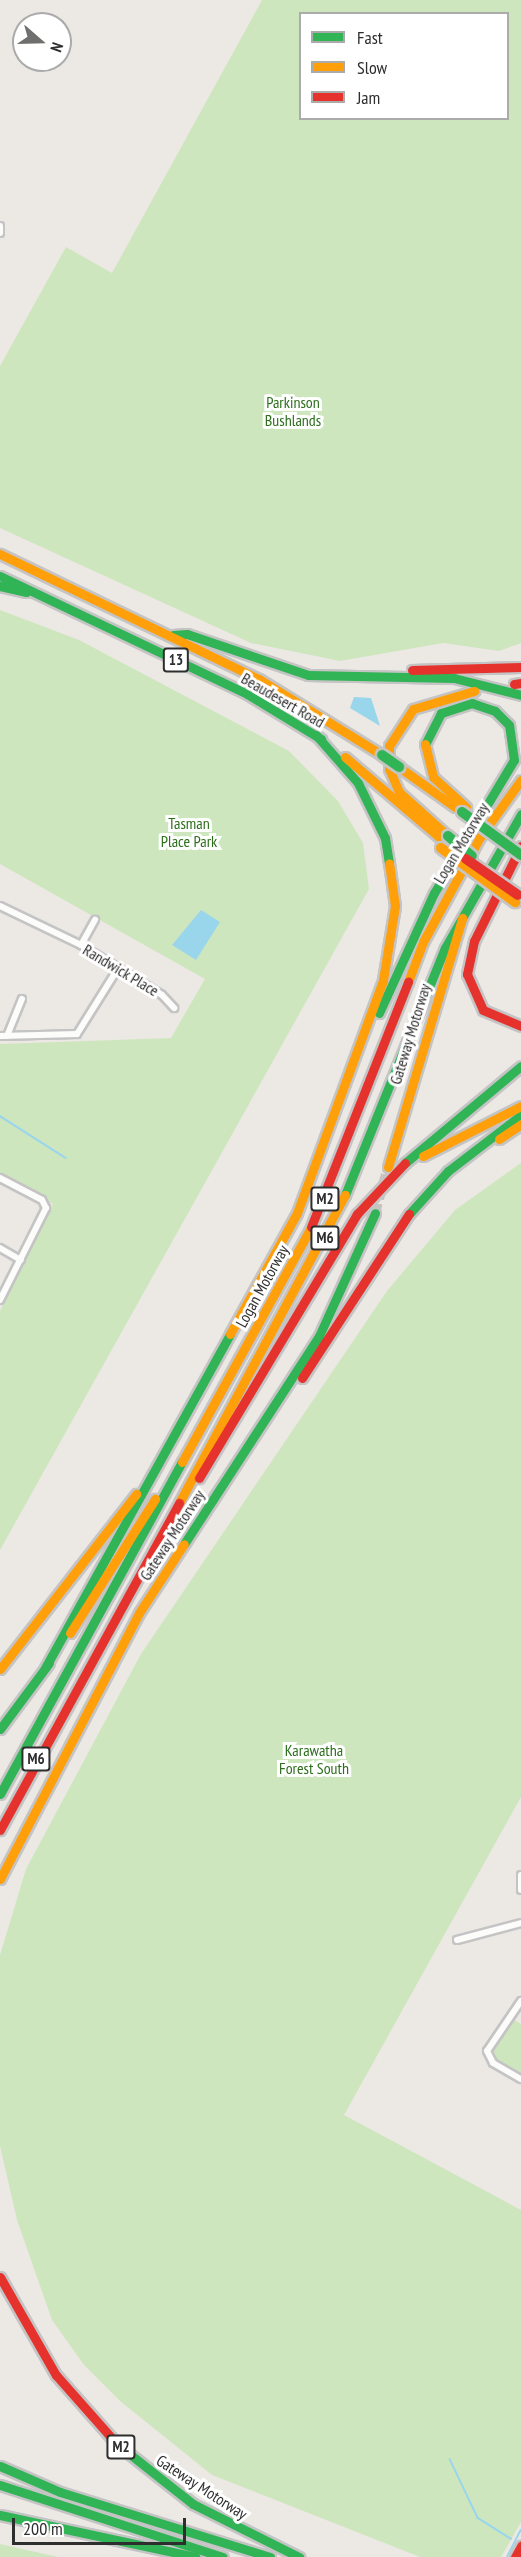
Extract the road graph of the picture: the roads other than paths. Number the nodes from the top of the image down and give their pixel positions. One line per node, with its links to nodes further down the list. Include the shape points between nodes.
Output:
1 (0, 225): 2 (street)
2 (0, 233)
3 (0, 554): 7 (main road, Beaudesert Road / 13)
4 (0, 576): 6 (main road, Beaudesert Road / 13)
5 (0, 586): 6 (main road)
6 (32, 592): 12 (main road, Beaudesert Road / 13, via 256,699)
7 (170, 635): 9 (main road, via 187,634 308,675); 14 (main road, Beaudesert Road / 13, bridge, via 291,697)
8 (521, 666): 9 (main road, via 423,669)
9 (384, 678): 11 (main road, via 454,678)
10 (474, 692): 16 (main road, via 413,709 395,729 389,746 389,769 399,792)
11 (521, 695)
12 (316, 735): 16 (main road, Beaudesert Road / 13); 28 (main road, via 369,802 394,878 392,938)
13 (521, 780): 43 (main road, Logan Motorway / M2, via 480,837 431,926 321,1206)
14 (464, 809): 18 (main road, Beaudesert Road / 13, bridge); 28 (main road, via 433,777 424,748 429,728 441,713 472,703 505,719 514,739 514,760 434,893)
15 (521, 814): 21 (main road, Logan Motorway)
16 (443, 840): 19 (main road, bridge); 19 (main road, Beaudesert Road / 13, bridge)
17 (521, 846): 27 (main road, via 474,941 467,974 471,993 483,1010)
18 (521, 855)
19 (519, 900)
20 (0, 906): 23 (street, Randwick Place)
21 (462, 912): 34 (main road, Gateway Motorway, via 460,934 426,1025); 44 (main road, Logan Motorway / M6, via 345,1199)
22 (95, 920): 23 (street)
23 (81, 945): 24 (street, Randwick Place)
24 (117, 970): 26 (street, Randwick Place, via 162,994); 29 (street, via 77,1034)
25 (22, 999): 29 (street)
26 (174, 1008)
27 (521, 1026)
28 (364, 1035): 42 (main road, via 297,1212)
29 (4, 1036)
30 (521, 1066): 34 (main road)
31 (521, 1106): 34 (main road)
32 (521, 1114): 35 (main road)
33 (521, 1124): 35 (main road)
34 (394, 1168): 44 (main road, via 346,1229 170,1531)
35 (448, 1171): 41 (main road, via 401,1223 280,1412)
36 (0, 1178): 39 (street, via 42,1200 46,1208)
37 (375, 1213): 41 (main road, Gateway Motorway, via 334,1309)
38 (0, 1248): 39 (street)
39 (21, 1260): 40 (street)
40 (0, 1300)
41 (268, 1419): 51 (main road, Gateway Motorway, via 139,1613)
42 (176, 1430): 45 (main road); 46 (main road, via 115,1525 35,1617)
43 (179, 1465): 45 (main road, Gateway Motorway / M2); 48 (main road, Logan Motorway / M6)
44 (153, 1548): 49 (main road, Logan Motorway / M6)
45 (45, 1668): 47 (main road, Gateway Motorway / M2)
46 (0, 1669)
47 (0, 1729)
48 (0, 1794)
49 (0, 1830)
50 (521, 1875): 52 (street)
51 (0, 1879)
52 (521, 1890)
53 (521, 1923): 54 (street)
54 (457, 1940)
55 (521, 2001): 56 (street, via 487,2050 493,2063)
56 (521, 2079)
57 (0, 2277): 65 (main road, Gateway Motorway / M2, via 56,2374 124,2451 193,2504)
58 (0, 2466): 64 (main road, via 60,2492)
59 (0, 2485): 63 (main road)
60 (0, 2515): 62 (main road)
61 (521, 2546): 66 (main road)
62 (196, 2557)
63 (223, 2557)
64 (270, 2557)
65 (299, 2557)
66 (515, 2557)

